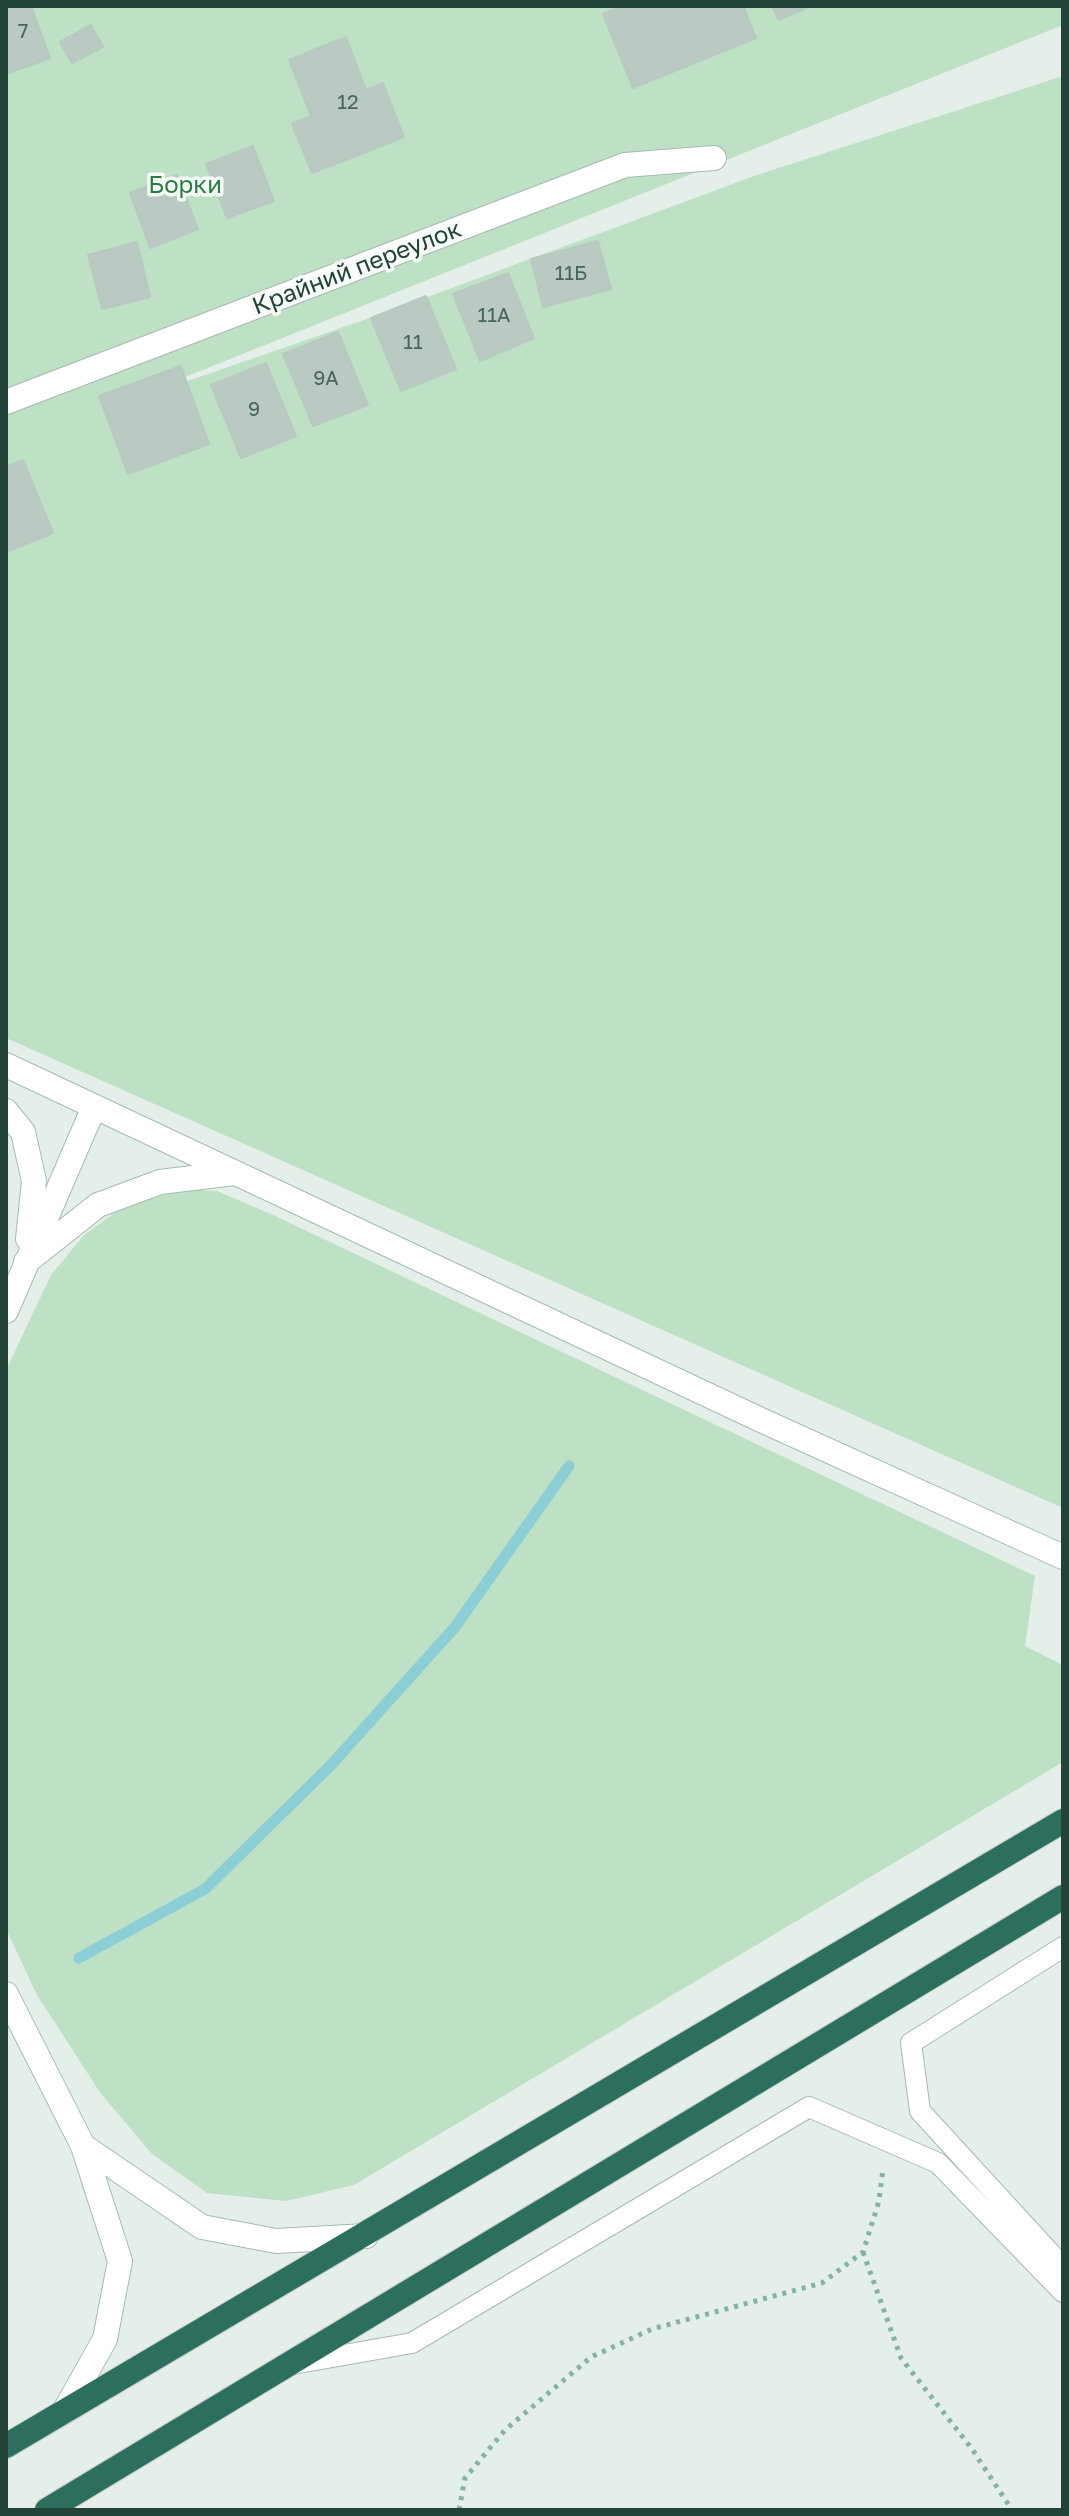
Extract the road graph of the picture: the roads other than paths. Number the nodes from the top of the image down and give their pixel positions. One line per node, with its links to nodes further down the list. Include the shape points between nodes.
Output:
1 (714, 158): 2 (street, Крайний переулок, via 625,165)
2 (6, 402)
3 (6, 1065): 4 (street)
4 (94, 1107): 6 (street); 7 (street)
5 (6, 1111): 7 (street, via 23,1132 34,1181)
6 (234, 1173): 7 (street, via 160,1182 98,1205); 9 (street)
7 (26, 1262): 8 (street)
8 (6, 1311)
9 (1063, 1557)
10 (1063, 1821): 15 (highway)
11 (1063, 1897): 18 (highway)
12 (1063, 1947): 16 (lane, via 911,2043 920,2111)
13 (6, 1994): 14 (street)
14 (83, 2146): 15 (street, via 202,2227 276,2241); 19 (street, via 120,2261 105,2339)
15 (366, 2236): 19 (highway)
16 (1063, 2267)
17 (1063, 2292): 18 (lane, via 938,2163 809,2107 412,2343)
18 (293, 2364): 21 (highway)
19 (64, 2412): 20 (highway)
20 (6, 2446)
21 (47, 2510)

